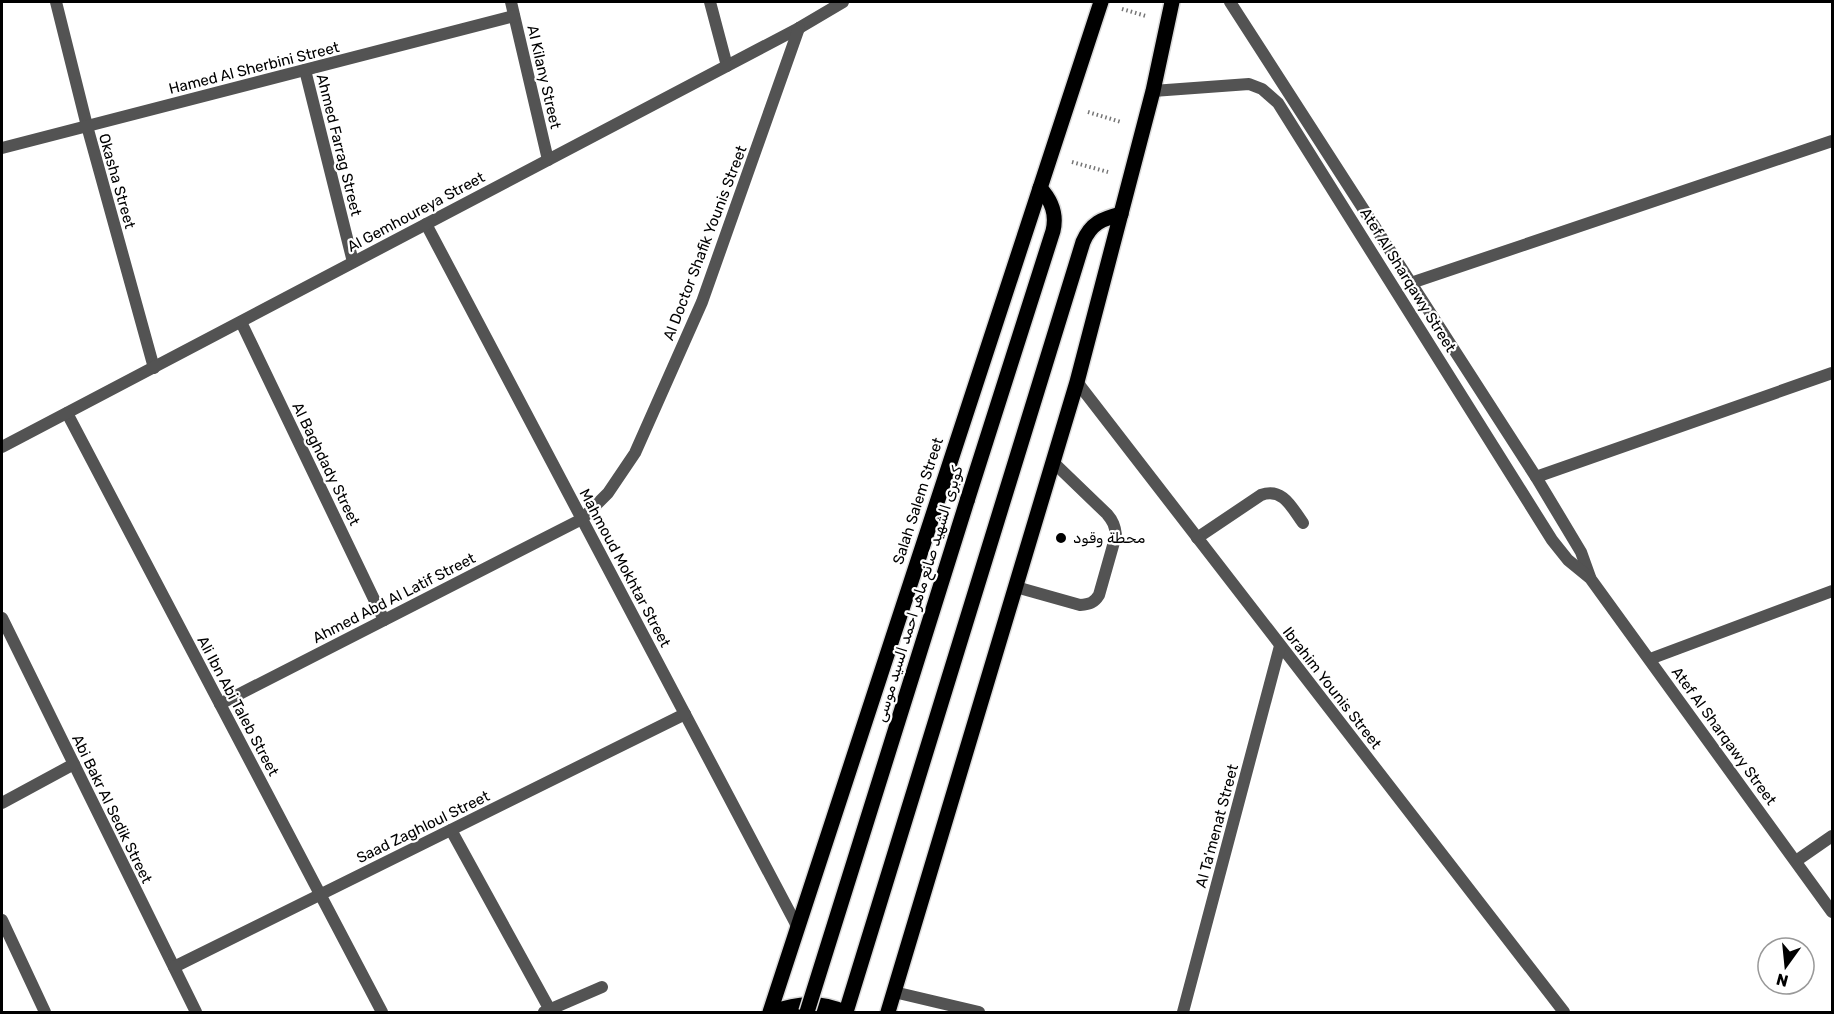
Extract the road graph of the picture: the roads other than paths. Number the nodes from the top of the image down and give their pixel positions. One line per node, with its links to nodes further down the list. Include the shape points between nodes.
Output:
1 (56, 2): 13 (street, Okasha Street)
2 (511, 2): 8 (street, Al Kilany Street)
3 (710, 2): 10 (street)
4 (843, 2): 9 (street, Al Gemhoureya Street)
5 (1101, 2): 17 (main road, Salah Salem Street)
6 (1172, 2): 12 (main road)
7 (1230, 2): 21 (street, Atef Al Sharqawy Street)
8 (514, 16): 11 (street, Hamed Al Sherbini Street); 16 (street, Al Kilany Street)
9 (800, 28): 10 (street, Al Gemhoureya Street); 30 (street, Al Doctor Shafik Younis Street, via 702,302 640,442 608,493)
10 (727, 66): 16 (street, Al Gemhoureya Street)
11 (305, 70): 13 (street, Hamed Al Sherbini Street); 20 (street, Ahmed Farrag Street)
12 (1153, 91): 18 (main road); 33 (street, Atef Al Sharqawy Street, via 1249,84 1278,103 1552,540)
13 (87, 126): 15 (street, Hamed Al Sherbini Street); 23 (street, Okasha Street)
14 (1833, 141): 21 (street)
15 (2, 148)
16 (548, 160): 19 (street, Al Gemhoureya Street)
17 (1040, 189): 50 (main road, Salah Salem Street); 59 (main road, كوبرى الشهيد صانع ماهر احمد السيد موسى, bridge, via 1053,210 1053,231)
18 (1121, 214): 25 (main road); 60 (main road, via 1095,224 1088,231)
19 (426, 224): 20 (street, Al Gemhoureya Street); 30 (street, Mahmoud Mokhtar Street)
20 (353, 262): 22 (street, Al Gemhoureya Street)
21 (1411, 283): 29 (street, Atef Al Sharqawy Street)
22 (241, 322): 23 (street, Al Gemhoureya Street); 37 (street, Al Baghdady Street)
23 (154, 368): 26 (street, Al Gemhoureya Street)
24 (1833, 373): 29 (street)
25 (1077, 382): 28 (main road); 32 (street, Ibrahim Younis Street)
26 (67, 413): 27 (street, Al Gemhoureya Street); 40 (street, Ali Ibn Abi Taleb Street)
27 (2, 447)
28 (1053, 462): 34 (main road); 34 (street, via 1107,514 1115,528 1099,595 1095,601 1080,605)
29 (1536, 477): 33 (street, Atef Al Sharqawy Street, via 1581,552)
30 (582, 519): 37 (street, Ahmed Abd Al Latif Street); 41 (street, Mahmoud Mokhtar Street)
31 (1304, 523): 32 (street, via 1285,497 1269,492)
32 (1197, 538): 38 (street, Ibrahim Younis Street)
33 (1590, 578): 39 (street, Atef Al Sharqawy Street)
34 (1016, 587): 53 (main road)
35 (1833, 591): 39 (street)
36 (2, 618): 42 (street, Abi Bakr Al Sedik Street)
37 (384, 620): 40 (street, Ahmed Abd Al Latif Street)
38 (1280, 646): 63 (street, Al Ta'menat Street); 64 (street, Ibrahim Younis Street)
39 (1650, 659): 46 (street, Atef Al Sharqawy Street)
40 (220, 704): 47 (street, Ali Ibn Abi Taleb Street)
41 (685, 714): 44 (street, Saad Zaghloul Street); 50 (street, Mahmoud Mokhtar Street)
42 (74, 765): 43 (street); 51 (street, Abi Bakr Al Sedik Street)
43 (2, 803)
44 (451, 830): 47 (street, Saad Zaghloul Street); 54 (street)
45 (1833, 836): 46 (street)
46 (1796, 861): 48 (street, Atef Al Sharqawy Street)
47 (320, 895): 51 (street, Saad Zaghloul Street); 57 (street, Ali Ibn Abi Taleb Street)
48 (1833, 912)
49 (2, 920): 55 (street)
50 (797, 926): 58 (main road, Salah Salem Street)
51 (174, 967): 56 (street, Abi Bakr Al Sedik Street)
52 (602, 987): 54 (street)
53 (894, 992): 61 (main road); 62 (street)
54 (546, 1011)
55 (45, 1012)
56 (196, 1012)
57 (382, 1012)
58 (771, 1012): 60 (main road, via 792,1005 818,1004)
59 (807, 1012)
60 (845, 1012)
61 (888, 1012)
62 (979, 1012)
63 (1183, 1012)
64 (1564, 1012)

